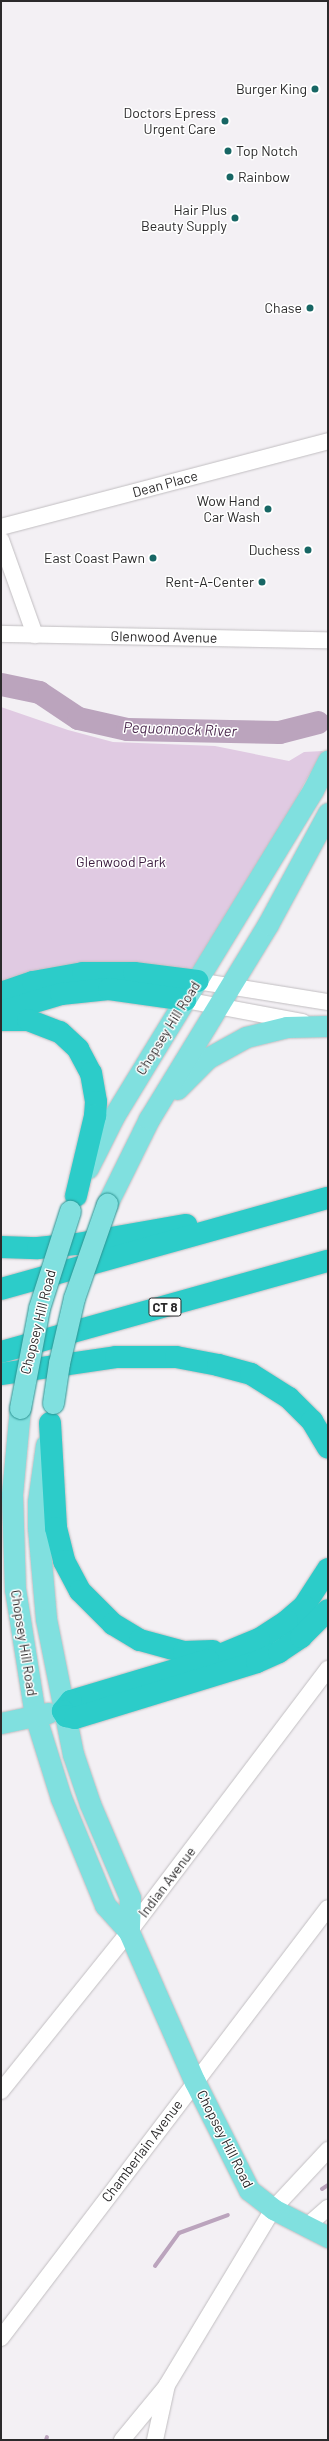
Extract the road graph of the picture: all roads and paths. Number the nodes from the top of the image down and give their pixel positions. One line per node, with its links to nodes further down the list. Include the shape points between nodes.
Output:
1 (328, 441): 2 (street, Dean Place)
2 (1, 527)
3 (1, 540): 5 (street)
4 (1, 634): 5 (street, Glenwood Avenue)
5 (35, 635): 6 (street, Glenwood Avenue)
6 (328, 640)
7 (328, 761): 9 (main road, Chopsey Hill Road, via 313,790)
8 (328, 812): 10 (main road, Chopsey Hill Road, via 268,924)
9 (196, 981): 10 (street); 11 (highway, via 134,973 83,973 33,982); 12 (main road, Chopsey Hill Road)
10 (230, 986): 13 (street); 14 (main road, Chopsey Hill Road)
11 (1, 993)
12 (185, 1000): 14 (street); 15 (highway, via 109,989 61,994); 20 (main road, Chopsey Hill Road, via 114,1116)
13 (328, 1002)
14 (216, 1008): 17 (street); 18 (main road, Chopsey Hill Road)
15 (1, 1012)
16 (1, 1020): 20 (highway, via 28,1020 60,1032 78,1049 91,1074 95,1116)
17 (327, 1026): 18 (main road, via 274,1029 232,1043 199,1067)
18 (149, 1119): 26 (main road, Chopsey Hill Road, bridge, via 107,1204 74,1298)
19 (323, 1199): 21 (highway, via 78,1244); 23 (highway)
20 (73, 1203): 33 (main road, Chopsey Hill Road, bridge, via 39,1308 20,1408 12,1495 14,1566 21,1636)
21 (1, 1247)
22 (328, 1261): 24 (highway, CT 8)
23 (1, 1289)
24 (1, 1352)
25 (1, 1374): 27 (highway, via 116,1357 176,1357 218,1365 251,1374 289,1398 312,1421)
26 (51, 1413): 30 (highway, via 53,1506 58,1539 74,1580 95,1609 112,1624 140,1640 184,1652 227,1649); 32 (main road, Chopsey Hill Road, via 38,1502 39,1550 46,1619)
27 (328, 1448)
28 (328, 1570): 30 (highway, via 304,1606)
29 (328, 1610): 32 (highway, via 300,1638 257,1662 75,1718 66,1716)
30 (269, 1634): 32 (highway, via 208,1660 71,1701)
31 (328, 1669): 36 (street, Indian Avenue)
32 (63, 1711): 33 (main road); 36 (main road, Chopsey Hill Road, via 84,1786 130,1898)
33 (36, 1715): 34 (main road); 36 (main road, Chopsey Hill Road, via 53,1777 86,1862 105,1905)
34 (1, 1723)
35 (328, 1908): 37 (street, Chamberlain Avenue)
36 (129, 1932): 37 (main road, Chopsey Hill Road); 38 (street, Indian Avenue)
37 (195, 2082): 41 (main road, Chopsey Hill Road, via 249,2190); 44 (street, Chamberlain Avenue)
38 (1, 2091)
39 (328, 2150): 41 (street)
40 (328, 2208): 42 (street)
41 (273, 2209): 42 (main road, Chopsey Hill Road); 45 (street)
42 (307, 2226): 43 (main road, Chopsey Hill Road)
43 (328, 2237)
44 (1, 2338)
45 (167, 2385): 46 (street); 47 (street)
46 (122, 2440)
47 (155, 2440)

